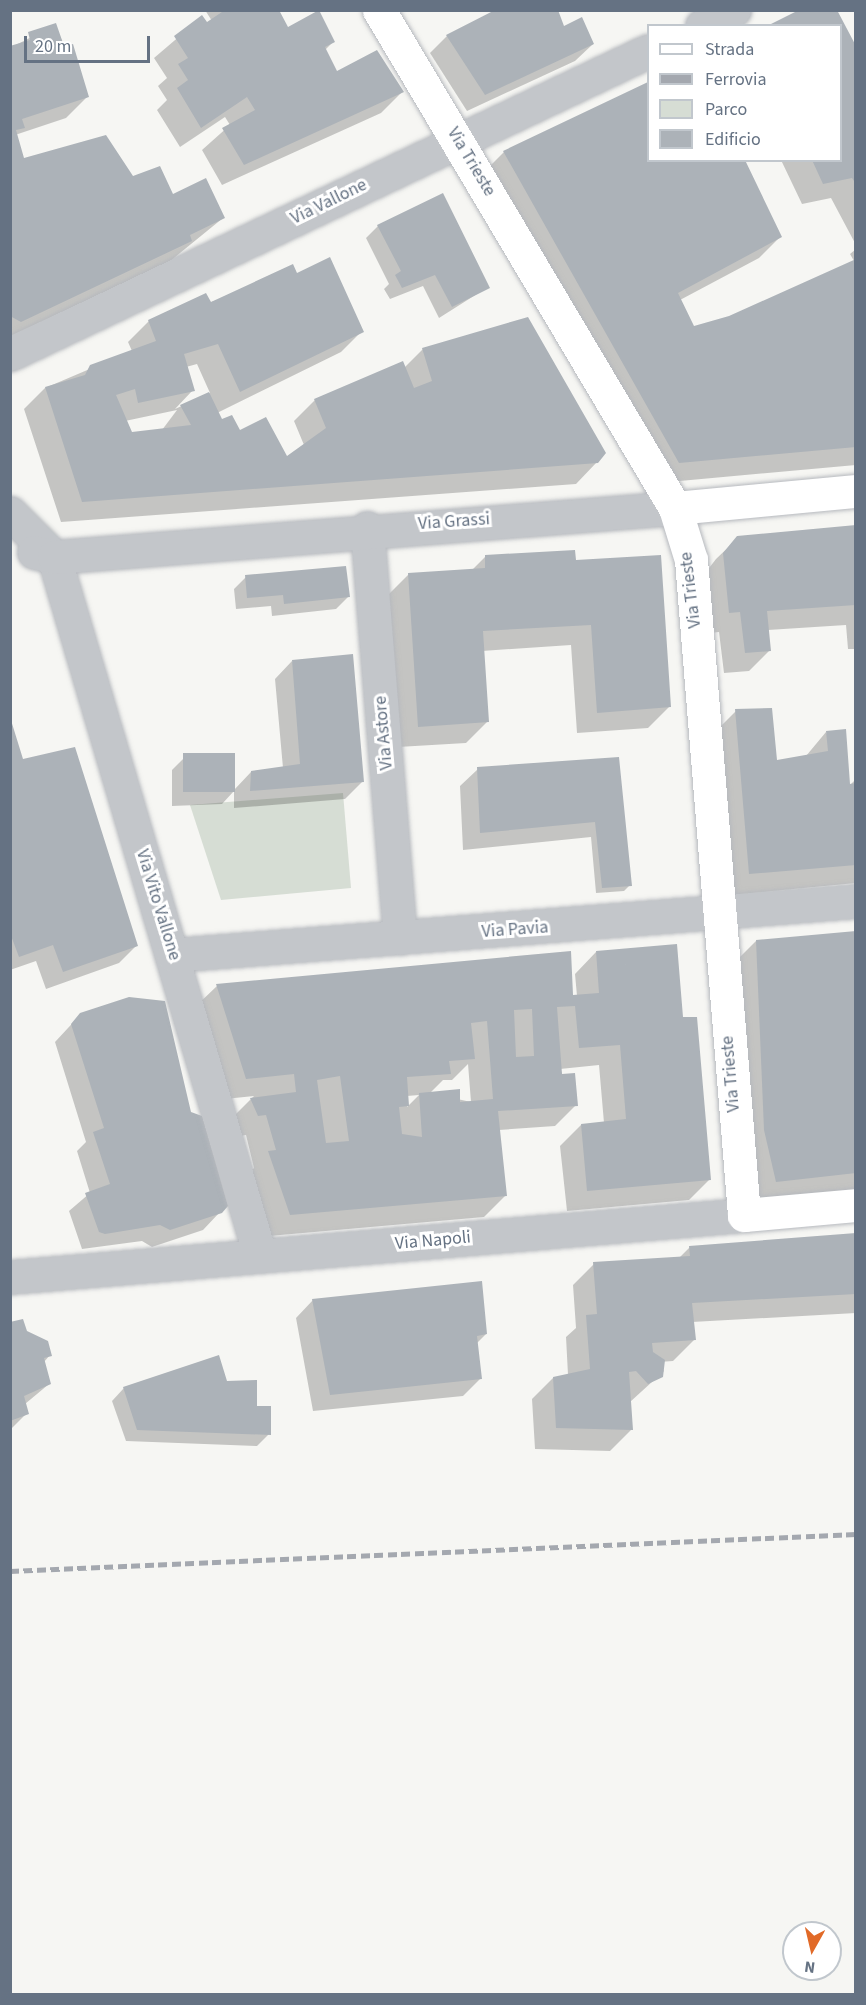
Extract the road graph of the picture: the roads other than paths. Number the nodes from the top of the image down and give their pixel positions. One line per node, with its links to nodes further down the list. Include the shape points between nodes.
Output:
1 (379, 10): 5 (street, Via Trieste)
2 (734, 10): 3 (street)
3 (706, 24)
4 (647, 51): 5 (street, Via Vallone)
5 (459, 140): 6 (street, Via Vallone); 8 (street, Via Trieste)
6 (10, 354)
7 (855, 491): 8 (street, Via Grassi)
8 (675, 508): 10 (street, Via Grassi); 14 (street, Via Trieste, via 691,560)
9 (10, 513): 12 (street)
10 (367, 528): 12 (street, Via Grassi); 15 (street, Via Astore)
11 (10, 545): 12 (street)
12 (54, 557): 16 (street, Via Vito Vallone)
13 (855, 901): 14 (street, Via Pavia)
14 (717, 915): 15 (street, Via Pavia); 18 (street, Via Trieste)
15 (400, 938): 16 (street, Via Pavia)
16 (173, 955): 19 (street, Via Vito Vallone)
17 (855, 1205): 18 (street, Via Napoli)
18 (744, 1215): 19 (street, Via Napoli)
19 (260, 1255): 20 (street, Via Napoli)
20 (10, 1277)

